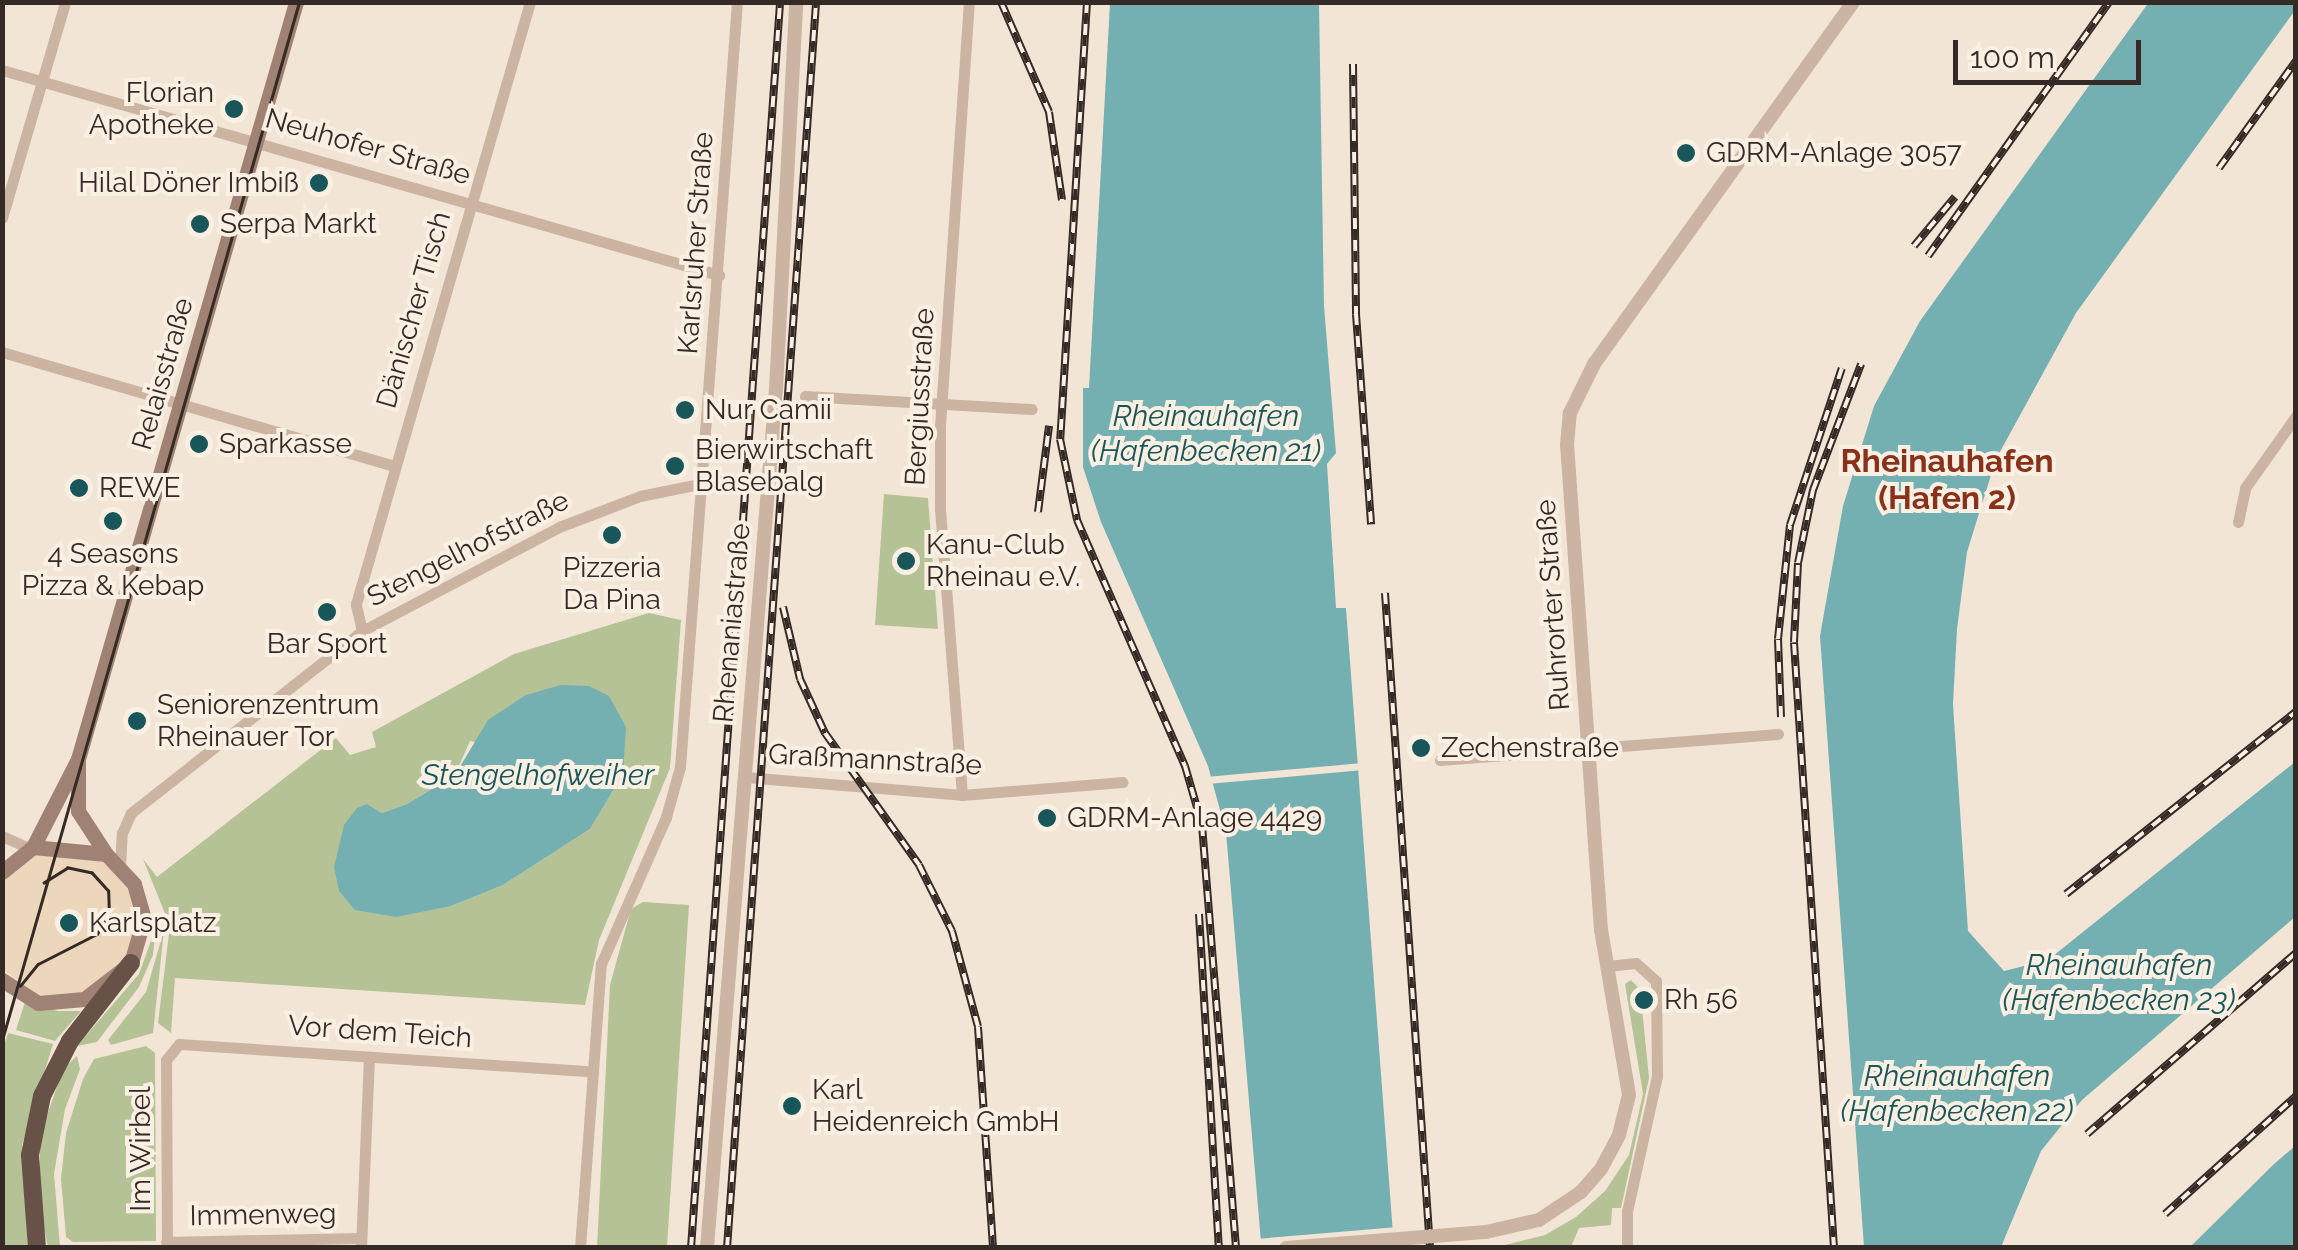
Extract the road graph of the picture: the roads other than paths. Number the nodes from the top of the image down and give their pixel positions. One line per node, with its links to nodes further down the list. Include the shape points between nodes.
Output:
1 (64, 2): 9 (street)
2 (296, 2): 10 (main road, Relaisstraße)
3 (530, 2): 11 (street, Dänischer Tisch)
4 (737, 2): 13 (street, Karlsruher Straße)
5 (796, 2): 28 (street, Rhenaniastraße, via 779,340)
6 (969, 2): 17 (street, Bergiusstraße)
7 (1854, 2): 25 (street, Ruhrorter Straße, via 1594,364 1575,400 1567,445)
8 (2, 70): 9 (street, Neuhofer Straße)
9 (42, 79): 10 (street, Neuhofer Straße); 12 (street)
10 (257, 141): 11 (street, Neuhofer Straße); 16 (main road, Relaisstraße)
11 (472, 202): 13 (street, Neuhofer Straße); 20 (street, Dänischer Tisch)
12 (2, 218)
13 (720, 275): 21 (street, Karlsruher Straße)
14 (2, 352): 16 (street)
15 (805, 396): 17 (street)
16 (181, 403): 20 (street); 26 (main road, Relaisstraße)
17 (942, 403): 18 (street); 30 (street, Bergiusstraße, via 940,509)
18 (1032, 408)
19 (2296, 416): 22 (street, via 2245,488)
20 (395, 466): 23 (street, Dänischer Tisch, via 356,604)
21 (704, 483): 23 (street, Stengelhofstraße, via 640,496 559,527); 41 (street, Karlsruher Straße, via 680,767 666,817 606,947)
22 (2238, 522)
23 (362, 631): 34 (street, Stengelhofstraße, via 132,813 122,833)
24 (1778, 734): 25 (street)
25 (1587, 749): 27 (street); 37 (street, Ruhrorter Straße)
26 (78, 759): 32 (main road, Relaisstraße); 33 (main road, Relaisstraße, via 78,811)
27 (1440, 760)
28 (745, 777): 30 (street, Graßmannstraße); 46 (street, Rhenaniastraße)
29 (1122, 782): 30 (street, Graßmannstraße)
30 (962, 794)
31 (2, 836): 32 (street)
32 (31, 848): 33 (main road); 35 (main road)
33 (106, 854): 34 (main road)
34 (120, 867): 36 (main road, via 141,899 144,918)
35 (2, 872)
36 (131, 963): 38 (main road, via 84,1000 52,1006); 44 (highway, via 66,1046 42,1096 30,1156)
37 (1607, 966): 47 (street, Ruhrorter Straße, bridge, via 1628,1056 1625,1118 1591,1182 1539,1220 1486,1232); 48 (street, via 1636,964 1656,981 1657,1076 1627,1212)
38 (2, 980)
39 (168, 1050): 40 (street, Vor dem Teich, via 178,1044); 43 (street, Im Wirbel)
40 (369, 1057): 41 (street, Vor dem Teich); 42 (street)
41 (589, 1071): 45 (street, Karlsruher Straße)
42 (360, 1243): 43 (street, Immenweg)
43 (166, 1245)
44 (37, 1248)
45 (580, 1248)
46 (707, 1248)
47 (1286, 1248)
48 (1627, 1248)

